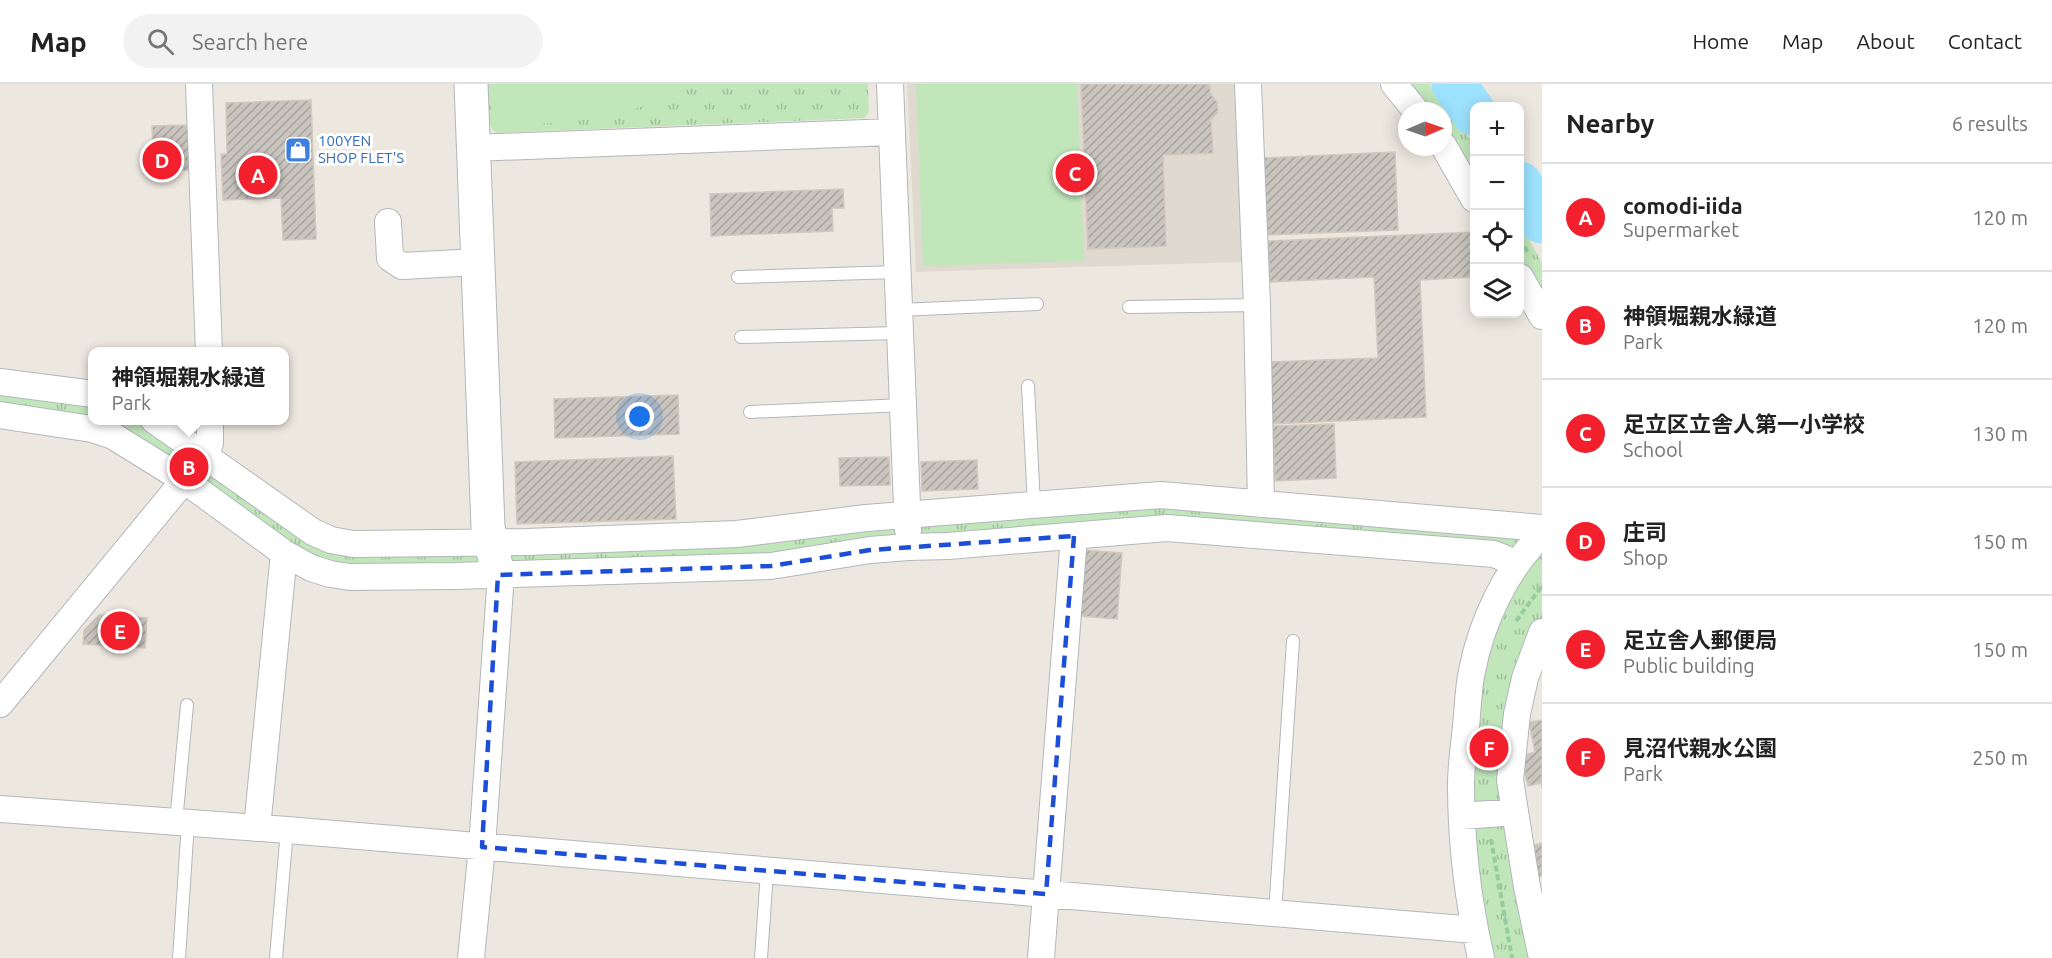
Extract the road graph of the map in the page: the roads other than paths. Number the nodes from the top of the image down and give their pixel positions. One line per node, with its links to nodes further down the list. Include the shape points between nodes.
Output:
1 (199, 84): 22 (street)
2 (471, 84): 8 (street)
3 (890, 84): 7 (street)
4 (1248, 84): 17 (street)
5 (1394, 84): 6 (street)
6 (1409, 102)
7 (892, 132): 8 (street); 13 (street)
8 (473, 148): 12 (street)
9 (1449, 156): 10 (street)
10 (1470, 192)
11 (388, 222): 12 (street, via 390,258 402,266)
12 (478, 262): 39 (street)
13 (897, 272): 14 (lane); 20 (street)
14 (738, 277)
15 (1524, 284): 19 (street)
16 (1037, 304): 20 (lane)
17 (1257, 305): 18 (lane); 33 (street)
18 (1129, 308)
19 (1542, 316)
20 (900, 322): 21 (lane); 26 (street)
21 (741, 337)
22 (209, 347)
23 (0, 382): 25 (street)
24 (1028, 386): 34 (lane)
25 (88, 393)
26 (903, 405): 27 (lane); 35 (street)
27 (750, 412)
28 (0, 415): 32 (street, via 92,429 113,436)
29 (161, 425): 31 (street)
30 (210, 425): 31 (street)
31 (205, 455): 32 (street); 39 (street, via 313,532 331,540 353,544)
32 (184, 480): 41 (street); 46 (street)
33 (1261, 504): 34 (street, via 1161,495); 36 (street)
34 (1034, 505): 35 (street)
35 (907, 514): 39 (street, via 737,534); 40 (street)
36 (1542, 528)
37 (1542, 535): 42 (street)
38 (1074, 536): 40 (street); 42 (street, via 1167,528 1494,554); 56 (street)
39 (491, 542): 43 (street)
40 (908, 547): 43 (street, via 771,566)
41 (285, 553): 43 (street, via 311,568 350,577); 52 (street)
42 (1516, 563): 50 (street, via 1489,614 1472,671 1461,783)
43 (498, 575): 54 (street)
44 (1542, 632): 49 (street, via 1517,714 1510,780)
45 (1293, 641): 57 (lane)
46 (0, 704)
47 (187, 705): 51 (lane)
48 (0, 809): 51 (street)
49 (1515, 812): 50 (street); 65 (street)
50 (1462, 816): 58 (street)
51 (182, 822): 52 (street); 59 (lane)
52 (257, 828): 53 (street)
53 (287, 830): 54 (street); 60 (lane)
54 (482, 847): 55 (street); 61 (street)
55 (767, 872): 56 (street); 62 (lane)
56 (1046, 894): 57 (street); 63 (street)
57 (1275, 913): 58 (street)
58 (1474, 930): 64 (street)
59 (179, 958)
60 (276, 958)
61 (471, 958)
62 (761, 958)
63 (1041, 958)
64 (1481, 958)
65 (1542, 958)

